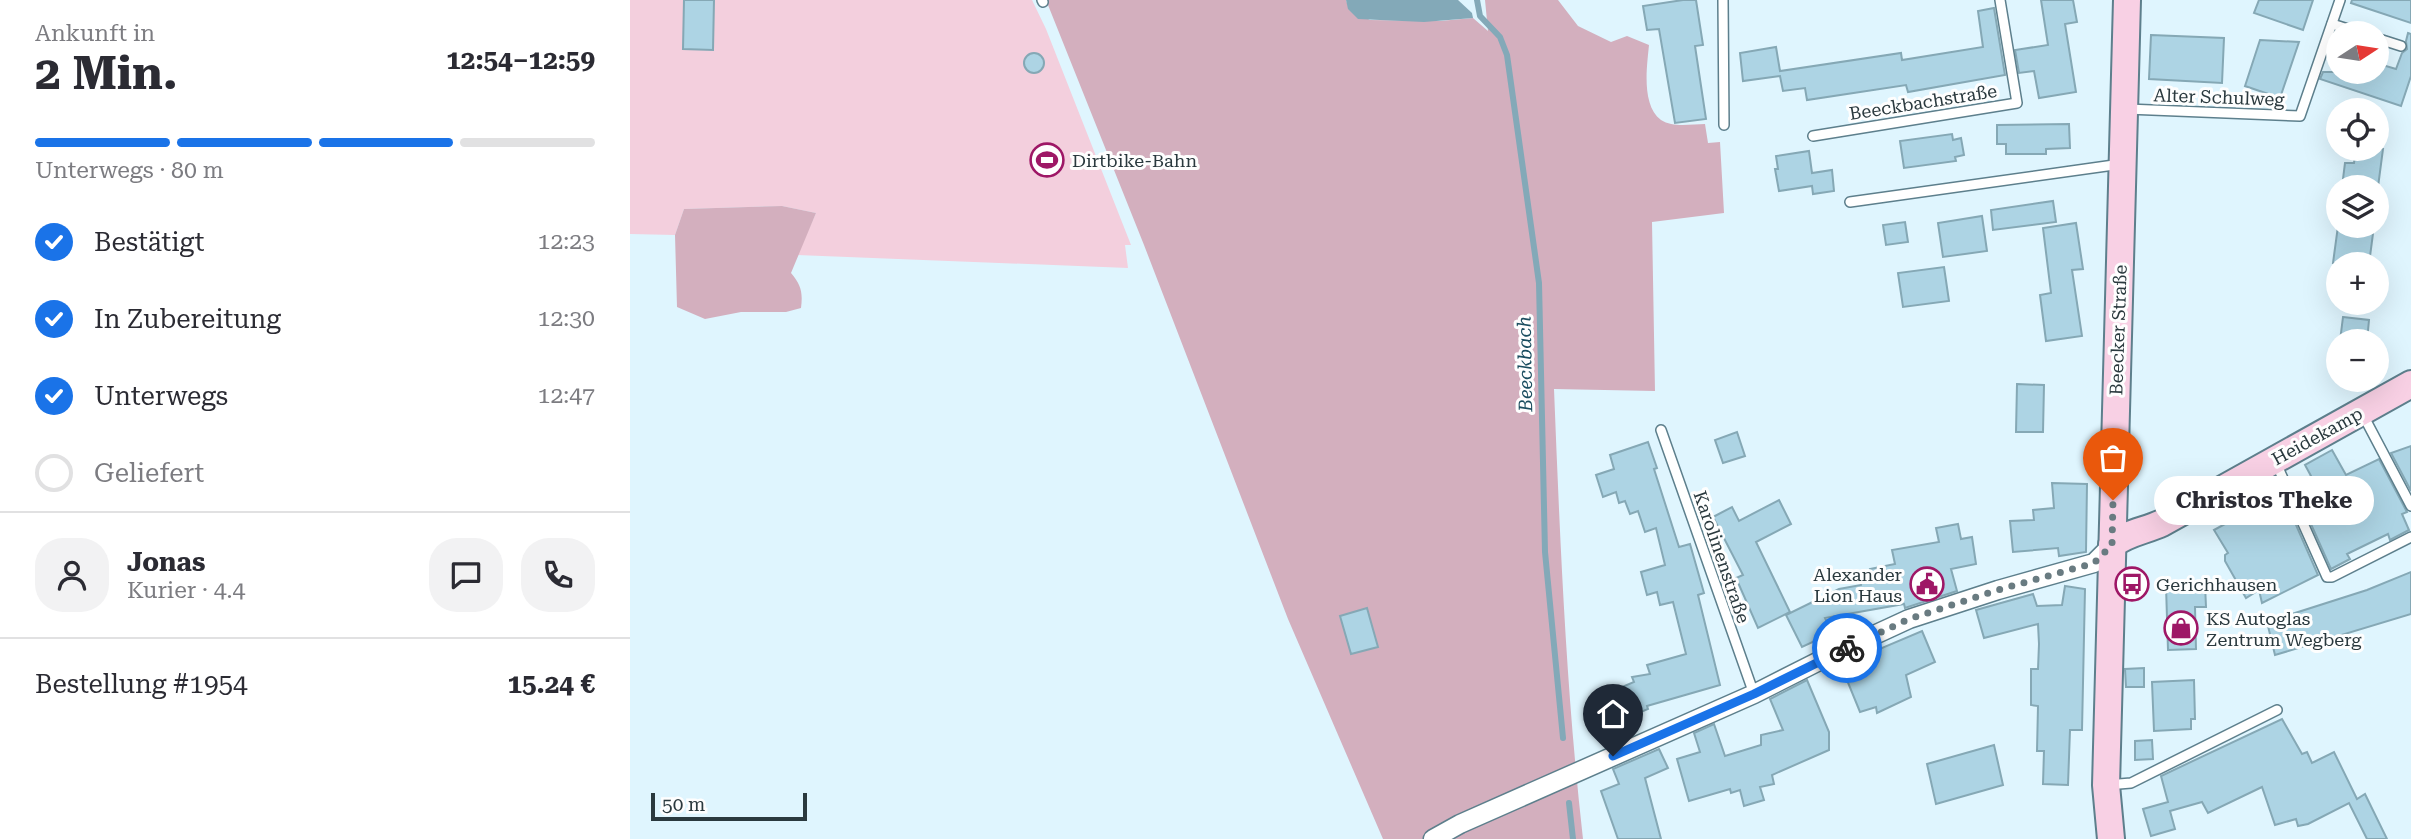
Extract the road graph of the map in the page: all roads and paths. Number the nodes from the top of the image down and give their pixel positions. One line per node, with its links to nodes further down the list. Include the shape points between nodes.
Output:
1 (1723, 0): 10 (lane)
2 (2000, 0): 11 (lane, Beeckbachstraße, via 2017,103)
3 (2127, 0): 9 (street, Beecker Straße)
4 (2340, 0): 5 (lane, Alter Schulweg)
5 (2333, 21)
6 (2326, 41): 9 (lane, Alter Schulweg, via 2300,116)
7 (2389, 42): 8 (lane)
8 (2401, 46)
9 (2124, 109): 12 (street, Beecker Straße)
10 (1724, 125)
11 (1813, 136)
12 (2123, 163): 13 (lane); 20 (street, Beecker Straße)
13 (1850, 202)
14 (2411, 384): 15 (street, Heidekamp)
15 (2361, 412): 17 (street, Heidekamp); 18 (lane)
16 (1661, 430): 21 (lane, Karolinenstraße)
17 (2274, 460): 19 (lane, via 2327,577); 20 (street, Heidekamp, via 2243,473 2162,523)
18 (2411, 506)
19 (2411, 537)
20 (2112, 545): 21 (street, via 2094,563 1909,619); 23 (street, Beecker Straße)
21 (1754, 694): 24 (street)
22 (2277, 710): 23 (lane, via 2131,783)
23 (2106, 785): 25 (street, Beecker Straße)
24 (1433, 839)
25 (2110, 839)

